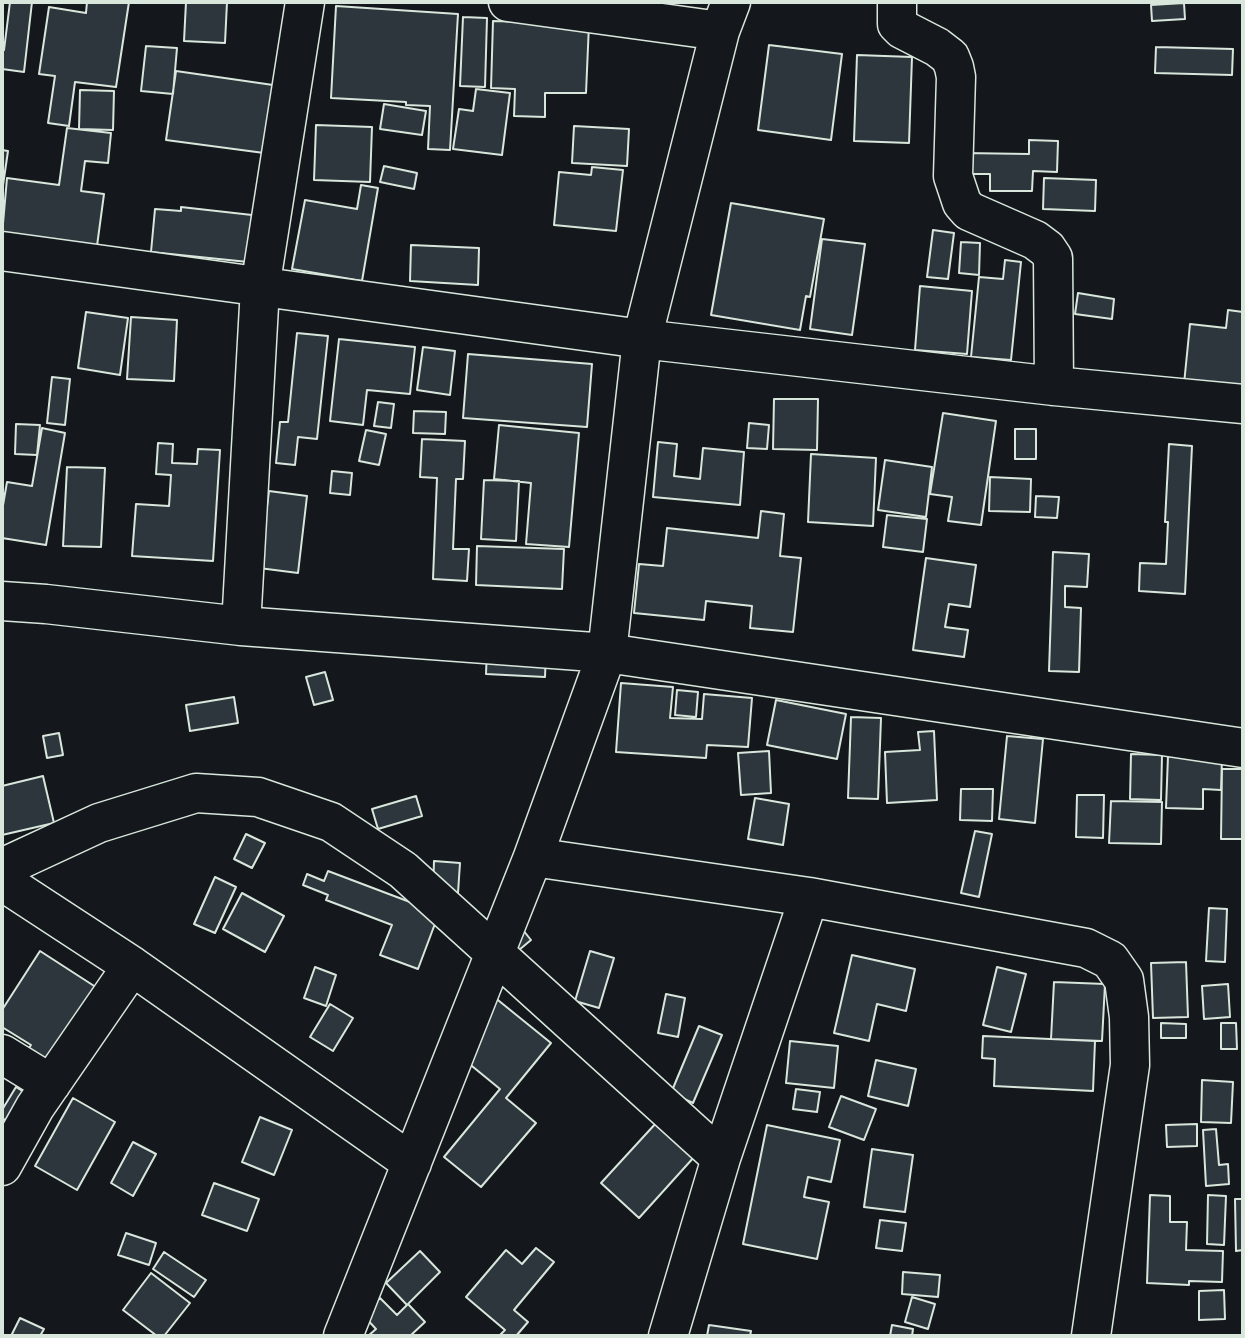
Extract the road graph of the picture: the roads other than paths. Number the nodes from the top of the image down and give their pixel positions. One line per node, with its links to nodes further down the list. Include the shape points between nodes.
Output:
1 (305, 2): 6 (street)
2 (508, 2): 4 (street)
3 (897, 2): 8 (street, via 897,24 937,47 954,67 953,176 962,202 969,211 1035,240 1053,258)
4 (725, 16): 7 (street)
5 (2, 251): 6 (street)
6 (260, 288): 7 (street); 11 (street)
7 (642, 340): 8 (street); 12 (street)
8 (1054, 386): 9 (street)
9 (1243, 404)
10 (2, 601): 11 (street)
11 (241, 626): 12 (street)
12 (607, 653): 13 (street); 14 (street)
13 (1243, 748)
14 (533, 857): 17 (street); 18 (street)
15 (2, 868): 18 (street, via 99,823 196,793 258,797 331,822 402,870)
16 (2, 881): 19 (street)
17 (809, 897): 22 (street); 27 (street, via 1086,948 1110,960 1124,980 1130,1065)
18 (495, 954): 22 (street); 23 (street)
19 (132, 966): 21 (street); 23 (street)
20 (2, 1054): 21 (street)
21 (51, 1084): 24 (street)
22 (721, 1158): 26 (street)
23 (412, 1163): 25 (street)
24 (2, 1166)
25 (343, 1336)
26 (668, 1336)
27 (1091, 1336)

